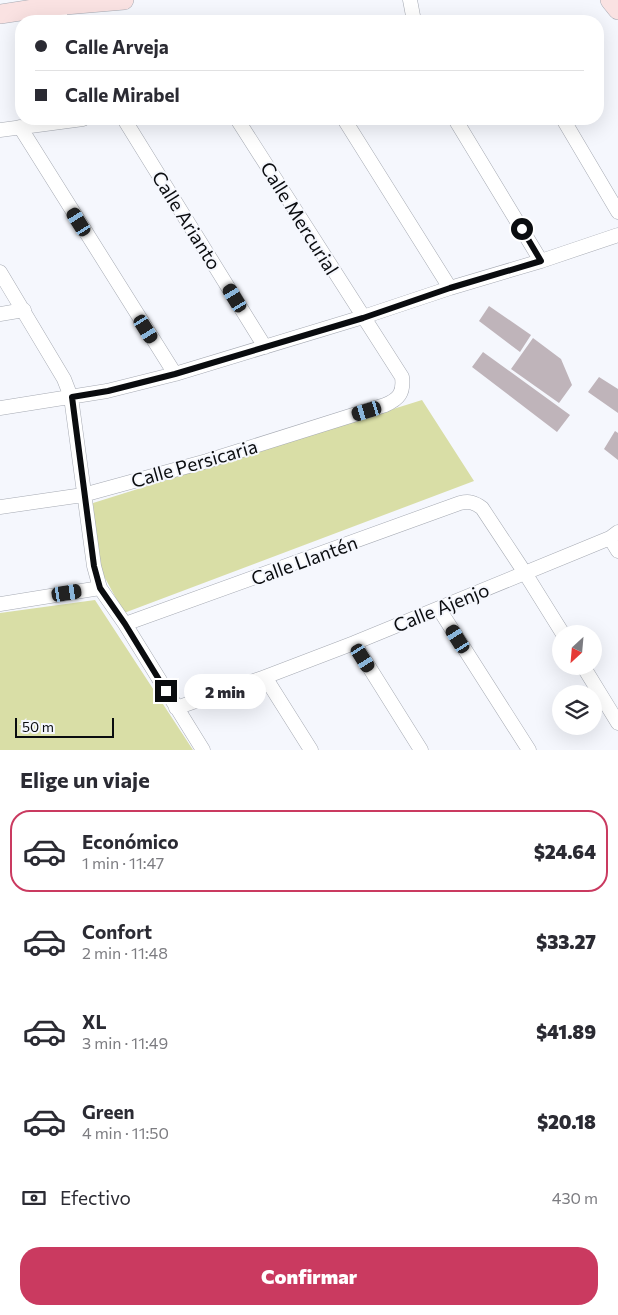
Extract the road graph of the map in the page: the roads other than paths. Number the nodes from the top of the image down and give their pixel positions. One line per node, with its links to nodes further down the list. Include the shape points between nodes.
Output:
1 (124, 0): 6 (main road)
2 (410, 0): 7 (street)
3 (610, 0): 4 (main road)
4 (618, 10)
5 (0, 14): 6 (main road)
6 (58, 14)
7 (413, 15)
8 (36, 125): 14 (street)
9 (128, 125): 24 (street, Calle Arianto)
10 (241, 125): 23 (street, Calle Mercurial)
11 (348, 125): 20 (street)
12 (459, 125): 18 (street)
13 (567, 125): 16 (street)
14 (20, 127): 15 (street); 25 (street)
15 (0, 130)
16 (618, 212)
17 (618, 234): 18 (street)
18 (541, 261): 20 (street)
19 (0, 272): 21 (street)
20 (450, 288): 23 (street)
21 (24, 310): 22 (street); 26 (street)
22 (0, 314)
23 (363, 318): 24 (street); 27 (street, Calle Mercurial, via 402,377 401,394 396,401)
24 (265, 347): 25 (street)
25 (175, 374): 26 (street)
26 (72, 397): 28 (street); 29 (street)
27 (385, 405): 29 (street, Calle Persicaria)
28 (0, 408)
29 (83, 495): 30 (street, Calle Persicaria); 34 (street)
30 (0, 507)
31 (614, 535): 32 (street); 33 (street, Calle Ajenjo)
32 (618, 551)
33 (525, 572): 36 (street, Calle Ajenjo); 37 (street, Calle Llantén, via 482,508 475,503 460,503); 38 (street)
34 (100, 588): 35 (street); 37 (street)
35 (0, 604)
36 (438, 609): 39 (street, Calle Ajenjo); 47 (street)
37 (125, 624): 42 (street)
38 (557, 625)
39 (354, 643): 41 (street, Calle Ajenjo); 46 (street)
40 (589, 675): 43 (street)
41 (265, 677): 42 (street, Calle Ajenjo); 45 (street)
42 (176, 708): 44 (street)
43 (618, 723)
44 (203, 750)
45 (311, 750)
46 (421, 750)
47 (529, 750)

